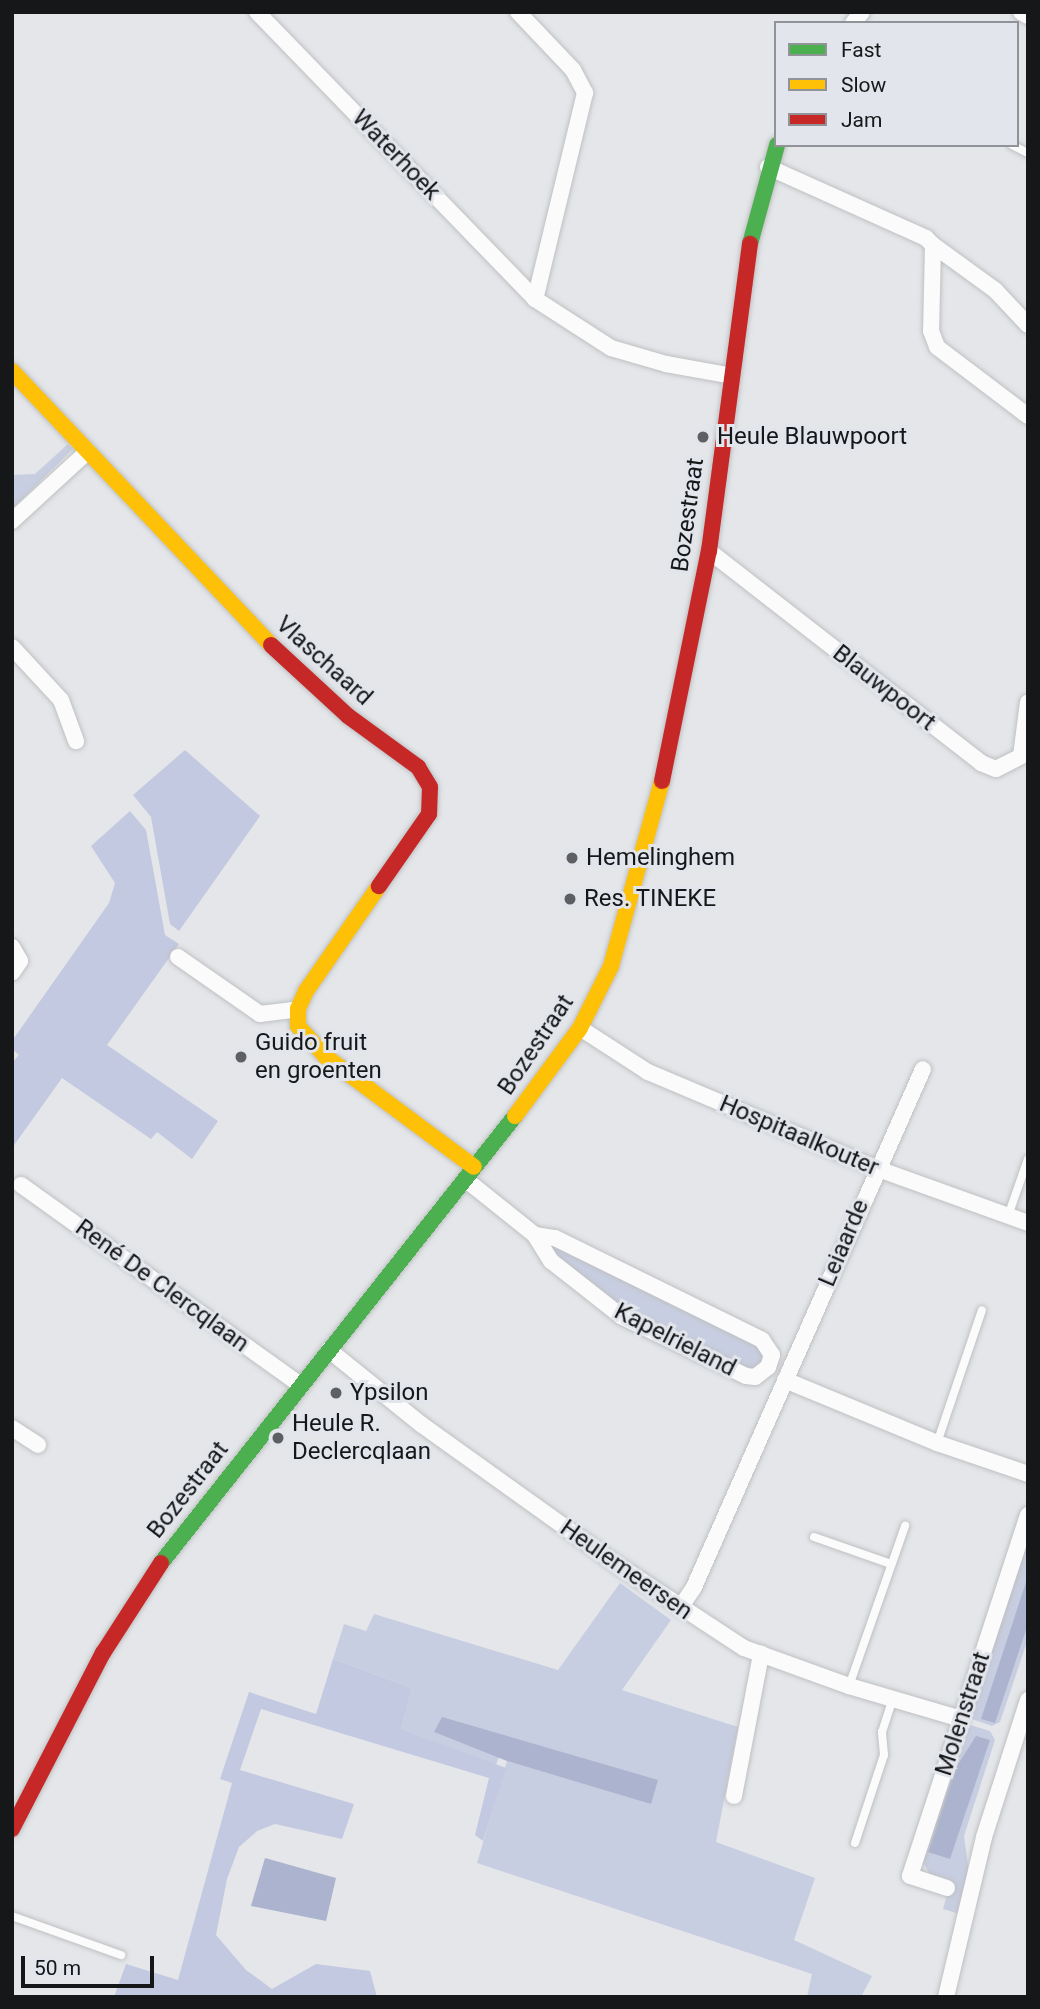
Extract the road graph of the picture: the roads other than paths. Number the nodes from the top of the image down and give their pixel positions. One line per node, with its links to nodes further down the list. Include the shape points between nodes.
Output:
1 (257, 12): 8 (street, Waterhoek)
2 (518, 12): 8 (street, via 573,70 585,93)
3 (1021, 12): 4 (street)
4 (1028, 16)
5 (776, 147): 6 (street, Bozestraat)
6 (768, 167): 7 (street); 11 (street, Bozestraat, via 747,256)
7 (933, 245): 9 (street, via 995,290); 12 (street, via 931,331 937,347)
8 (535, 299): 11 (street, Waterhoek, via 611,348)
9 (1028, 325)
10 (12, 371): 13 (street, Vlaschaard)
11 (728, 375): 15 (street, Bozestraat)
12 (1028, 416)
13 (88, 451): 14 (street); 22 (street, Vlaschaard, via 287,662 348,716 418,767 430,787 429,814)
14 (12, 521)
15 (709, 551): 17 (street, Blauwpoort, via 981,763 996,769 1021,756); 23 (street, Bozestraat, via 658,803 632,900 611,966)
16 (12, 647): 18 (street, via 61,701)
17 (1028, 702)
18 (76, 741)
19 (12, 947): 21 (street, via 20,961)
20 (178, 957): 22 (street, via 260,1014)
21 (12, 973)
22 (298, 1009): 27 (street, via 298,1026 306,1040)
23 (580, 1028): 26 (street, Hospitaalkouter, via 648,1072); 27 (street, Bozestraat)
24 (923, 1069): 26 (street, Leiaarde)
25 (1028, 1159): 29 (lane)
26 (878, 1169): 29 (street, Hospitaalkouter); 34 (street, Leiaarde)
27 (470, 1173): 31 (street, Kapelrieland); 33 (street, Bozestraat)
28 (22, 1185): 35 (street, René De Clercqlaan)
29 (1008, 1216): 30 (street, Hospitaalkouter)
30 (1028, 1223)
31 (535, 1235): 31 (street, Kapelrieland, via 555,1238 762,1339 772,1355 768,1367 755,1377 746,1376 621,1316 551,1261)
32 (982, 1310): 37 (lane)
33 (329, 1350): 35 (street, Bozestraat); 44 (street, Heulemeersen, via 422,1425)
34 (785, 1380): 37 (street); 44 (street, Leiaarde, via 694,1587)
35 (302, 1385): 51 (street, Bozestraat, via 151,1576 103,1653)
36 (12, 1428): 38 (street)
37 (937, 1443): 39 (street)
38 (38, 1445)
39 (1028, 1474)
40 (1028, 1515): 49 (street, Molenstraat)
41 (905, 1526): 43 (lane)
42 (814, 1537): 43 (lane)
43 (891, 1564): 46 (lane)
44 (680, 1608): 45 (street, Heulemeersen)
45 (761, 1654): 46 (street, Heulemeersen); 50 (street)
46 (849, 1686): 47 (street, Heulemeersen)
47 (893, 1699): 49 (street, Heulemeersen); 52 (lane, via 882,1732 884,1755)
48 (1028, 1700): 56 (street, via 984,1837)
49 (961, 1718): 53 (street, Molenstraat, via 909,1876)
50 (734, 1796)
51 (12, 1829)
52 (855, 1843)
53 (947, 1888)
54 (12, 1916): 55 (lane)
55 (121, 1955)
56 (946, 1997)

